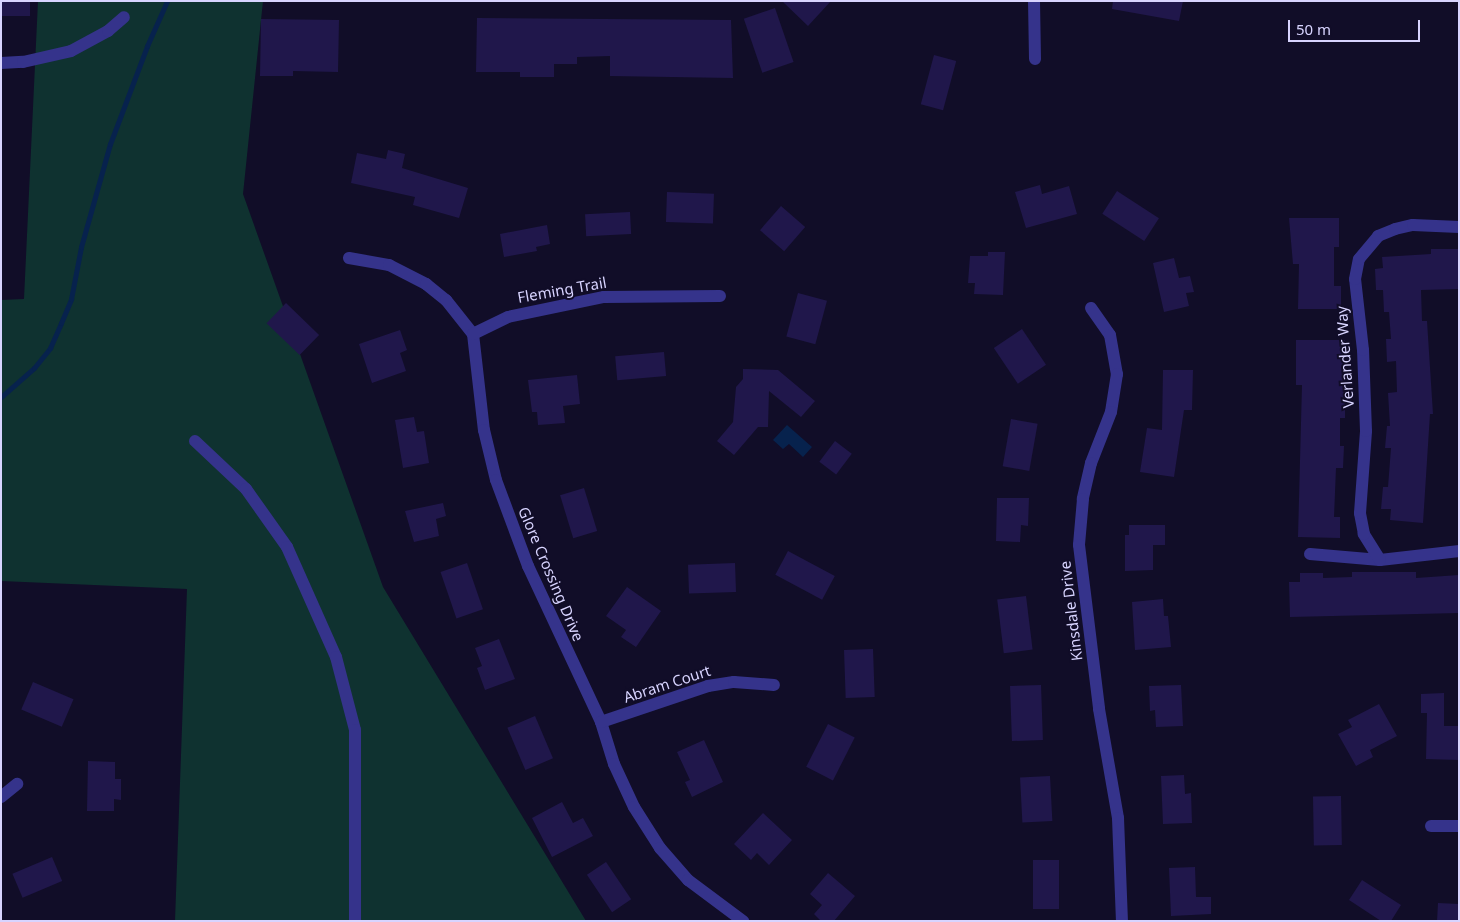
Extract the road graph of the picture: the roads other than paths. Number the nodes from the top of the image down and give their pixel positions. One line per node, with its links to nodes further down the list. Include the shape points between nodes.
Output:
1 (1034, 1): 3 (street)
2 (124, 18): 4 (street, via 108,31 71,51 23,62)
3 (1035, 59)
4 (1, 63)
5 (1459, 227): 13 (street, Verlander Way, via 1413,225 1395,229 1378,236 1359,258 1355,279 1363,350 1366,431 1360,513 1364,534)
6 (349, 258): 9 (street, via 389,265 426,284 446,300)
7 (720, 296): 9 (street, Fleming Trail, via 604,297 508,317)
8 (1091, 308): 22 (street, Kinsdale Drive, via 1110,335 1117,374 1115,396 1087,481 1080,545 1099,709 1118,818)
9 (473, 334): 15 (street, Glore Crossing Drive, via 484,430 496,480 528,566)
10 (196, 441): 20 (street, via 246,489 287,547 336,657 355,730)
11 (1459, 551): 13 (street)
12 (1310, 554): 13 (street)
13 (1380, 560)
14 (774, 685): 15 (street, Abram Court, via 734,682 708,686)
15 (601, 722): 21 (street, Glore Crossing Drive, via 614,764 634,807 660,848 688,880)
16 (17, 784): 17 (street)
17 (1, 796)
18 (1431, 826): 19 (street)
19 (1459, 826)
20 (355, 921)
21 (743, 921)
22 (1122, 921)

